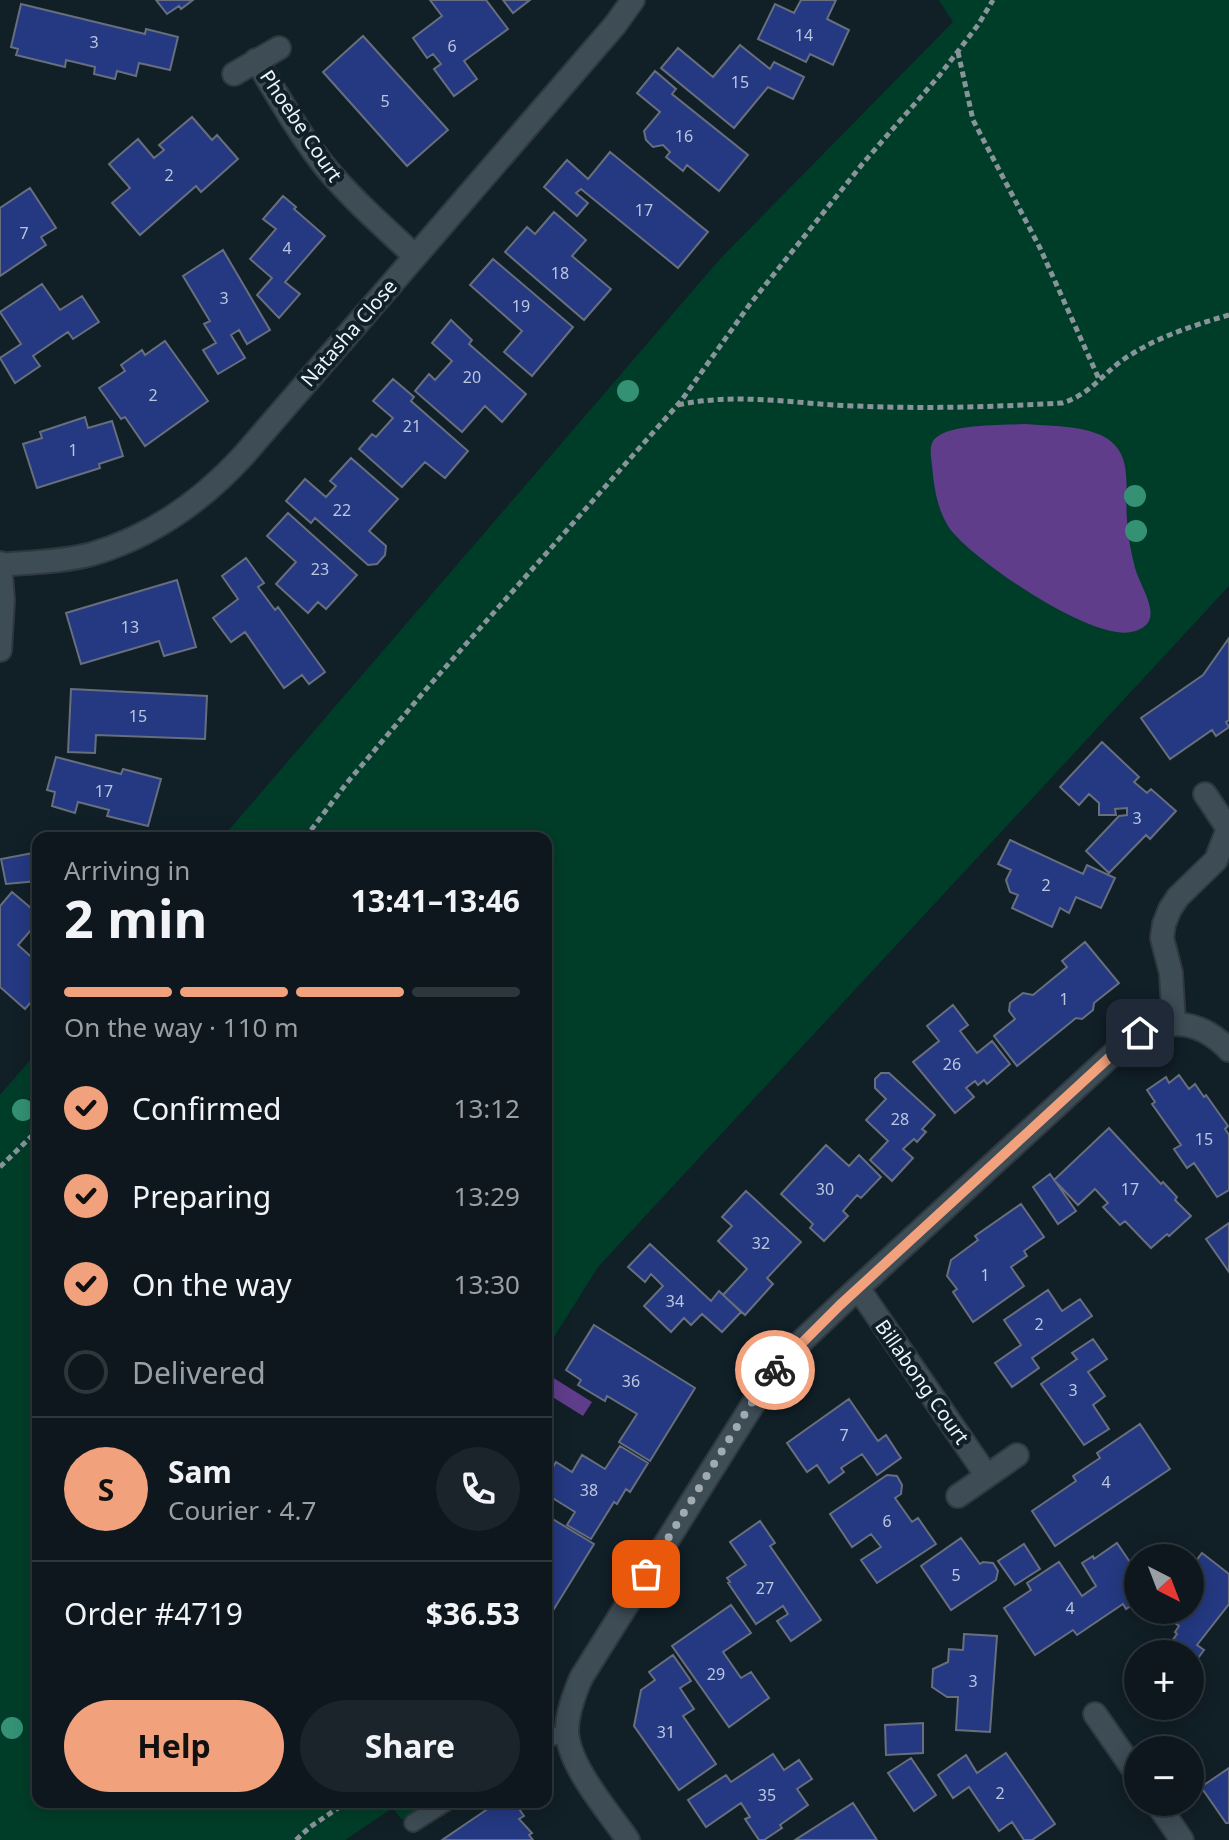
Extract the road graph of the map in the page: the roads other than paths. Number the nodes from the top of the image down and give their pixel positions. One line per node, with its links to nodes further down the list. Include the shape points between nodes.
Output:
1 (633, 0): 5 (street, Natasha Close)
2 (279, 48): 3 (street)
3 (256, 60): 4 (street); 5 (street, Phoebe Court, via 326,168)
4 (234, 74)
5 (415, 256): 6 (street, Natasha Close, via 244,455 187,508 142,535 90,554)
6 (0, 564): 7 (street)
7 (0, 650)
8 (1205, 794): 9 (street)
9 (1228, 829): 10 (street, via 1216,860 1178,897 1164,924)
10 (1174, 1024): 11 (street, via 1203,1029); 12 (street, via 1155,1026 1125,1043)
11 (1229, 1050)
12 (858, 1288): 14 (street, Billabong Court); 17 (street, via 794,1348 759,1391 581,1678)
13 (1017, 1455): 14 (street)
14 (987, 1476): 15 (street)
15 (958, 1496)
16 (1095, 1714): 18 (street)
17 (557, 1736): 22 (street)
18 (1124, 1756)
19 (437, 1808): 21 (lane)
20 (1166, 1816): 23 (street)
21 (413, 1823)
22 (628, 1840)
23 (1182, 1840)

